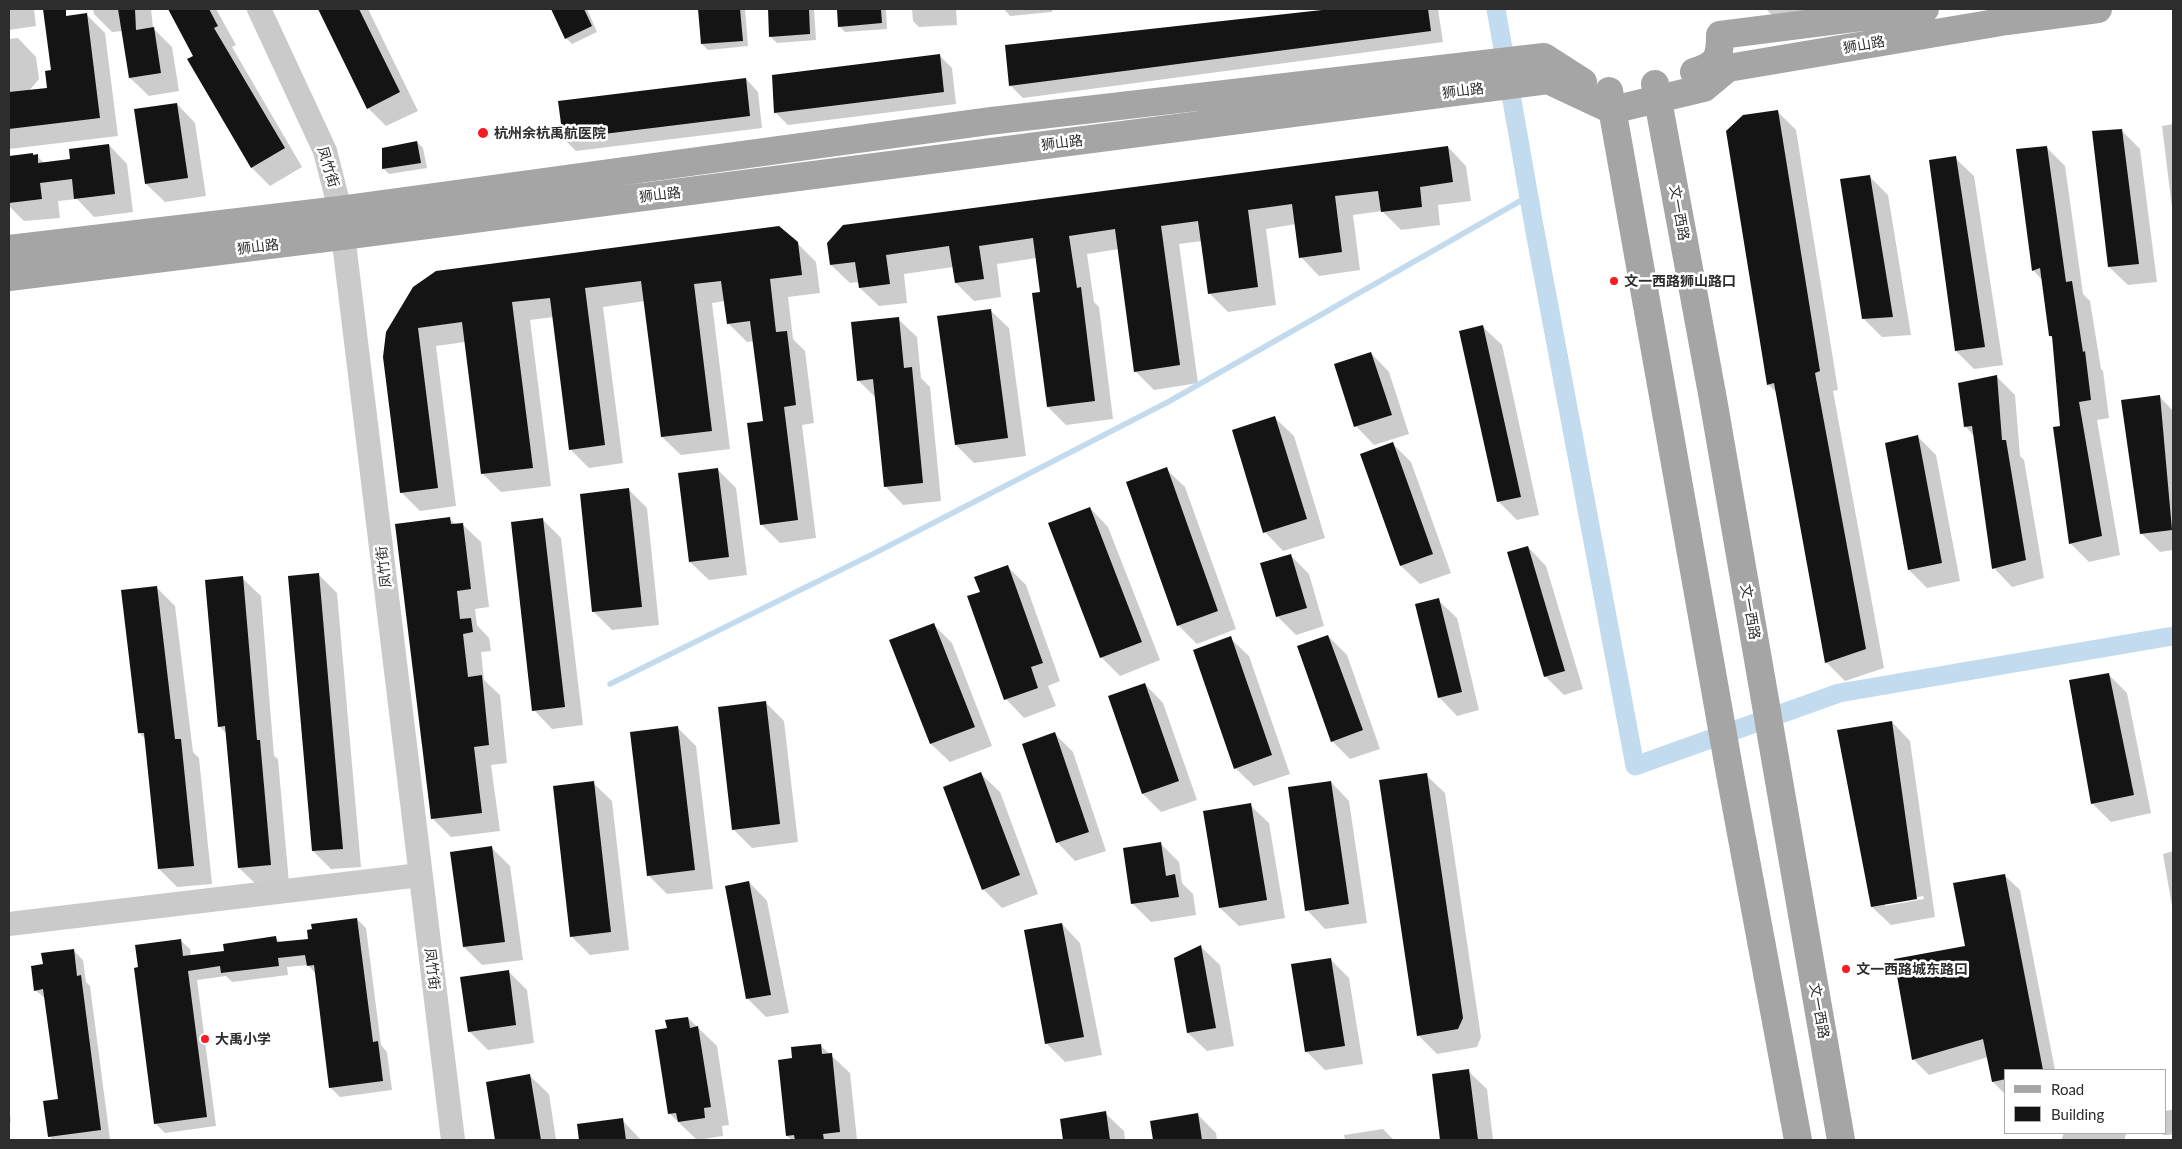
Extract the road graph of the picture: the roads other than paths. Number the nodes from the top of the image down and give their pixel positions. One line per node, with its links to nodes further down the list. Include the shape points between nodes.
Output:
1 (259, 9): 7 (street, 凤竹街, via 325,151)
2 (1925, 9): 5 (main road, 狮山路, via 1720,35 1720,54 1710,68)
3 (2098, 9): 5 (main road, 狮山路, via 2006,21 1728,68 1704,88)
4 (1469, 78): 6 (main road, 狮山路, via 1546,68); 7 (main road, 狮山路, via 990,121); 8 (main road, 狮山路)
5 (1656, 92): 6 (main road, 狮山路); 16 (main road, 文一西路, via 1760,664)
6 (1611, 100): 15 (main road)
7 (340, 210): 8 (street, 凤竹街); 9 (main road, 狮山路)
8 (342, 236): 10 (main road, 狮山路); 11 (street, 凤竹街)
9 (9, 249)
10 (9, 277)
11 (420, 875): 12 (street); 14 (street, 凤竹街)
12 (9, 924)
13 (2108, 1134): 17 (street)
14 (453, 1140)
15 (1798, 1140)
16 (1841, 1140)
17 (2074, 1140)

